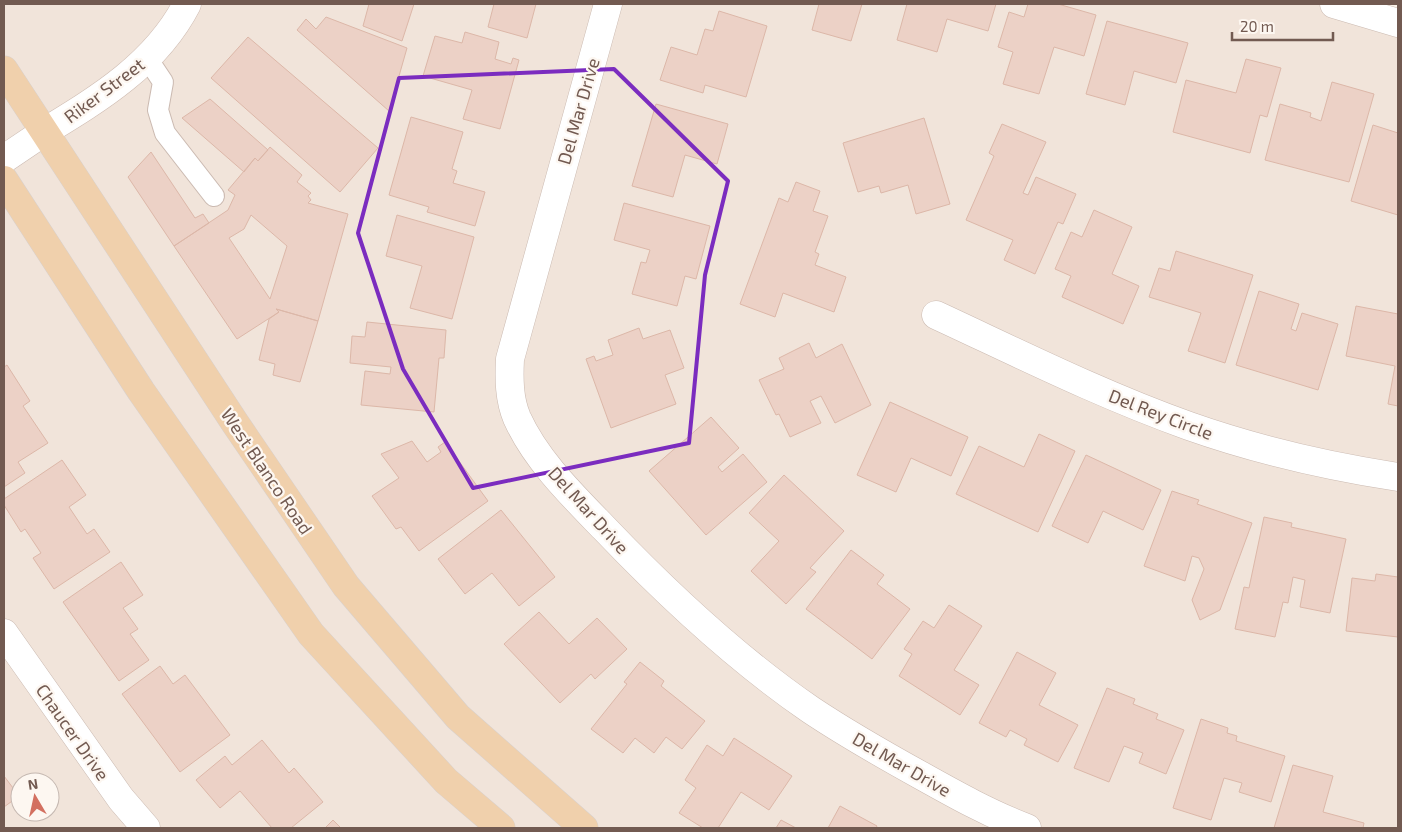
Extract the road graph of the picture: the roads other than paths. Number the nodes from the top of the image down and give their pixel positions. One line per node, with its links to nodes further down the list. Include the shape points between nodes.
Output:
1 (187, 4): 5 (street, Riker Street)
2 (608, 4): 17 (street, Del Mar Drive, via 510,358 510,391 527,436 572,494 623,549 700,622 756,669 878,752 1001,818)
3 (1334, 4): 4 (street)
4 (1398, 23)
5 (147, 58): 7 (street, Riker Street, via 96,101); 10 (lane, via 163,82 158,110 165,133)
6 (4, 70): 7 (main road, West Blanco Road)
7 (44, 132): 8 (street, Riker Street); 16 (main road, West Blanco Road, via 346,586 458,718)
8 (4, 159)
9 (4, 180): 15 (main road, via 141,391 311,634 446,781)
10 (214, 196)
11 (936, 315): 12 (street, Del Rey Circle, via 1127,402 1190,426 1263,450)
12 (1398, 478)
13 (4, 632): 14 (street, Chaucer Drive, via 121,799)
14 (146, 828)
15 (501, 828)
16 (584, 828)
17 (1027, 828)

